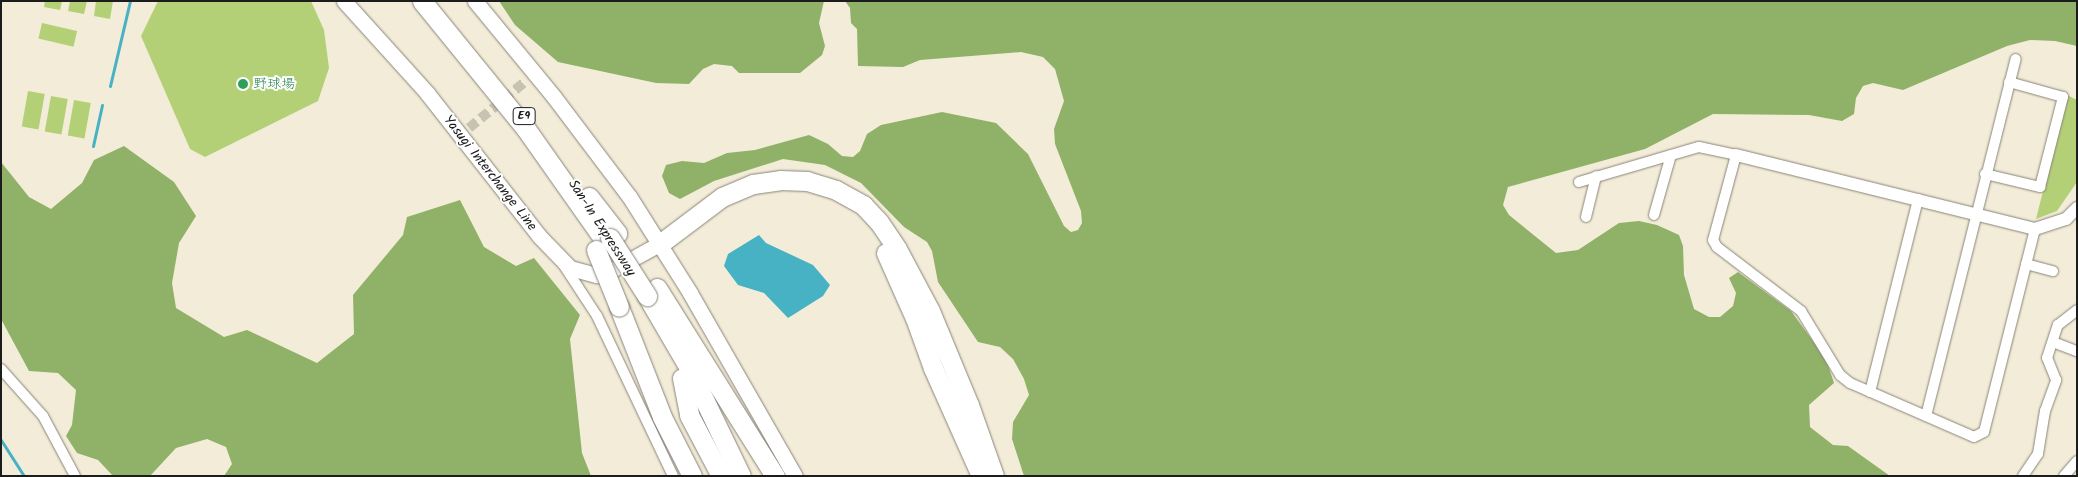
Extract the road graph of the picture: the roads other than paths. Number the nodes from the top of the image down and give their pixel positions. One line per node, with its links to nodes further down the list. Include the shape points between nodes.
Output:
1 (344, 1): 21 (main road, Yasugi Interchange Line, via 465,131)
2 (422, 1): 7 (highway, E9)
3 (430, 1): 7 (highway, E9)
4 (475, 1): 20 (main road, via 530,77 629,196)
5 (2016, 59): 6 (street)
6 (2009, 82): 10 (street); 10 (street, via 2063,98 2040,187)
7 (524, 121): 19 (highway); 19 (highway, via 574,208)
8 (1671, 155): 9 (street, via 1699,147); 11 (street); 15 (street)
9 (1736, 155): 13 (street); 30 (street, via 1713,240 1717,247 1801,311 1840,375)
10 (1985, 174): 16 (street)
11 (1596, 176): 12 (street); 17 (street)
12 (1579, 182)
13 (1918, 199): 16 (street); 30 (street)
14 (2077, 208): 18 (street, via 2066,219)
15 (1654, 215)
16 (1976, 215): 18 (street); 32 (street)
17 (1586, 217)
18 (2035, 229): 22 (street)
19 (607, 240): 24 (highway); 37 (highway, bridge, via 619,307 662,417)
20 (661, 243): 21 (main road, Yasugi Interchange Line, via 597,275 576,272); 31 (highway, via 722,197 753,184 807,181 836,190 863,205 897,249 930,311); 33 (highway, via 686,236 734,203 755,193 781,188 809,190 833,198 871,227 885,250); 43 (main road)
21 (562, 262): 36 (street, via 597,316)
22 (2026, 264): 23 (street); 32 (street, via 1984,432 1974,437)
23 (2053, 271)
24 (649, 295): 29 (highway); 42 (highway)
25 (2077, 310): 26 (street, via 2061,321)
26 (2054, 342): 27 (street); 48 (street, via 2047,358 2056,380 2038,454)
27 (2077, 351)
28 (1, 369): 35 (street, via 43,416)
29 (687, 375): 38 (highway, via 690,415); 39 (highway); 40 (highway); 41 (highway, via 709,397)
30 (1870, 392): 32 (street)
31 (969, 405): 46 (highway); 47 (highway)
32 (1926, 416)
33 (954, 417): 44 (highway); 45 (highway)
34 (2077, 461): 49 (street)
35 (75, 476)
36 (673, 476)
37 (692, 476)
38 (721, 476)
39 (729, 476)
40 (741, 476)
41 (749, 476)
42 (775, 476)
43 (795, 476)
44 (975, 476)
45 (982, 476)
46 (994, 476)
47 (1004, 476)
48 (2023, 476)
49 (2064, 476)

